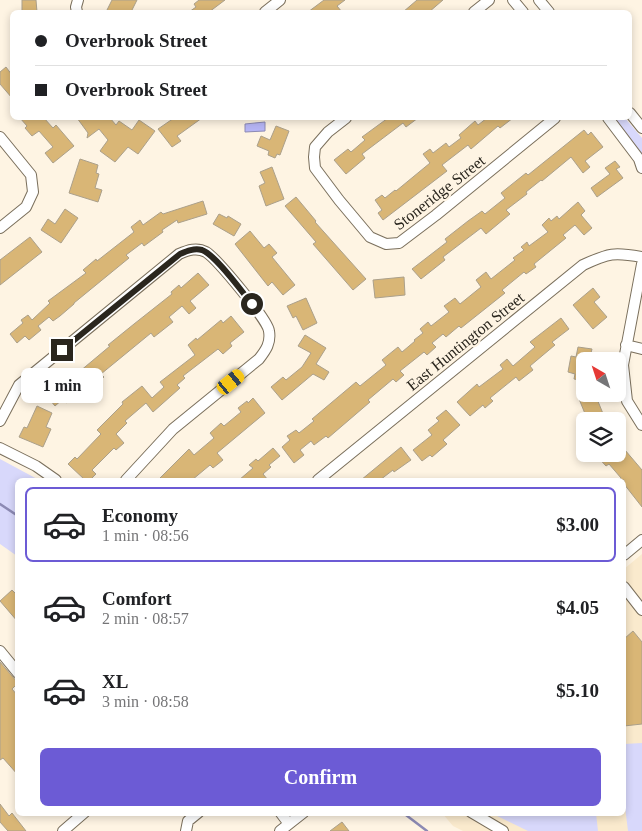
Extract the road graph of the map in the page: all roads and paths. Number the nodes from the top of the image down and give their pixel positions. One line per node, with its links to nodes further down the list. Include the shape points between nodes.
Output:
1 (280, 0): 5 (street)
2 (489, 0): 6 (street)
3 (513, 0): 7 (street)
4 (539, 0): 8 (street)
5 (268, 10)
6 (476, 10)
7 (521, 10)
8 (547, 10)
9 (632, 116): 13 (street)
10 (343, 120): 11 (street, Stoneridge Street, via 315,147 315,168 370,237 386,244 399,243)
11 (553, 120)
12 (610, 120): 15 (street, via 639,159)
13 (642, 128)
14 (3, 141): 16 (street, via 31,174 33,192 26,207)
15 (642, 168)
16 (0, 228)
17 (642, 257): 26 (street, East Huntington Street, via 605,255 583,265)
18 (642, 264): 19 (street)
19 (626, 345): 20 (street); 22 (street, via 623,365 627,401)
20 (642, 349)
21 (0, 421): 25 (street, via 19,385 180,254 196,249 204,251 217,261 269,329 269,345 259,359 173,428)
22 (642, 425)
23 (0, 448): 24 (street)
24 (53, 478)
25 (128, 478)
26 (320, 478)
27 (642, 540): 28 (street)
28 (626, 553)
29 (626, 590): 30 (street)
30 (642, 610)
31 (0, 651): 32 (street)
32 (15, 668)
33 (80, 816): 39 (street)
34 (194, 816): 40 (street, via 188,821)
35 (282, 816): 38 (street)
36 (300, 816): 38 (street)
37 (478, 816): 41 (street)
38 (287, 828)
39 (63, 831)
40 (186, 831)
41 (503, 831)

